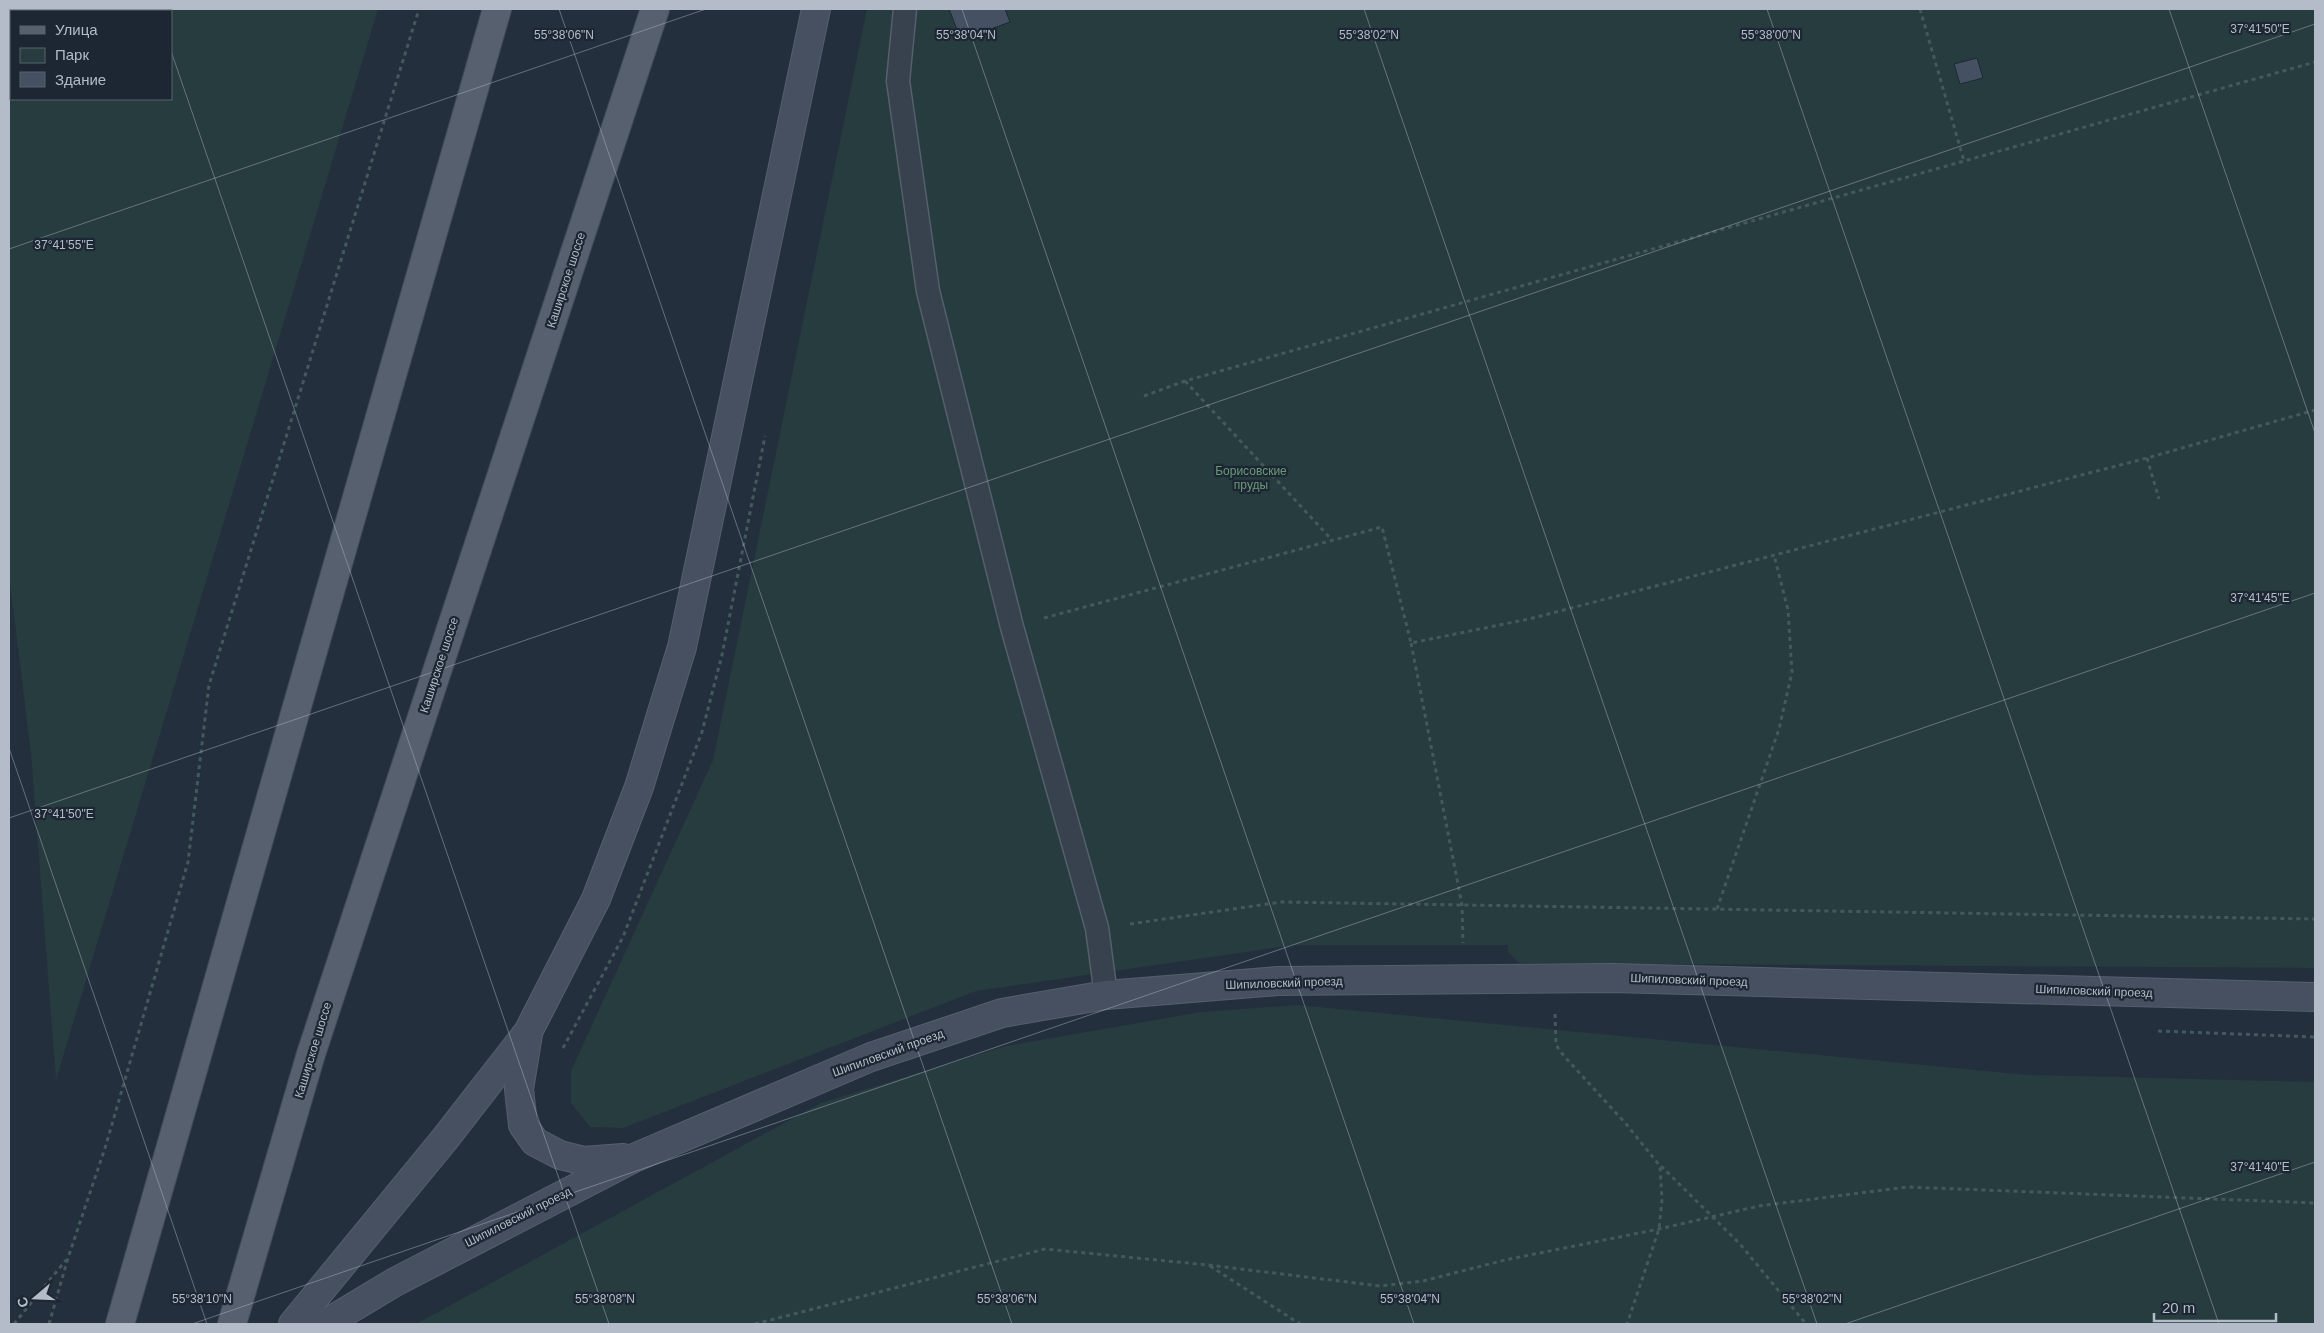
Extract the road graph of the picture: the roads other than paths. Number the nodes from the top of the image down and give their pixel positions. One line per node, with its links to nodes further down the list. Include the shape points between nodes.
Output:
1 (497, 9): 9 (main road)
2 (655, 9): 10 (main road, Каширское шоссе, via 311,1054)
3 (816, 9): 7 (main road, via 682,647 639,787 596,899)
4 (905, 9): 5 (lane, via 898,81 928,291 1012,627 1097,928)
5 (1106, 995): 6 (main road, Шипиловский проезд, via 1278,981 1613,978); 8 (main road, Шипиловский проезд, via 1002,1013 880,1054)
6 (2315, 997)
7 (528, 1032): 8 (main road, via 519,1089 523,1125 535,1142 560,1155 584,1161); 11 (main road)
8 (634, 1158): 12 (main road, Шипиловский проезд, via 394,1282)
9 (120, 1324)
10 (232, 1324)
11 (293, 1324)
12 (325, 1324)

